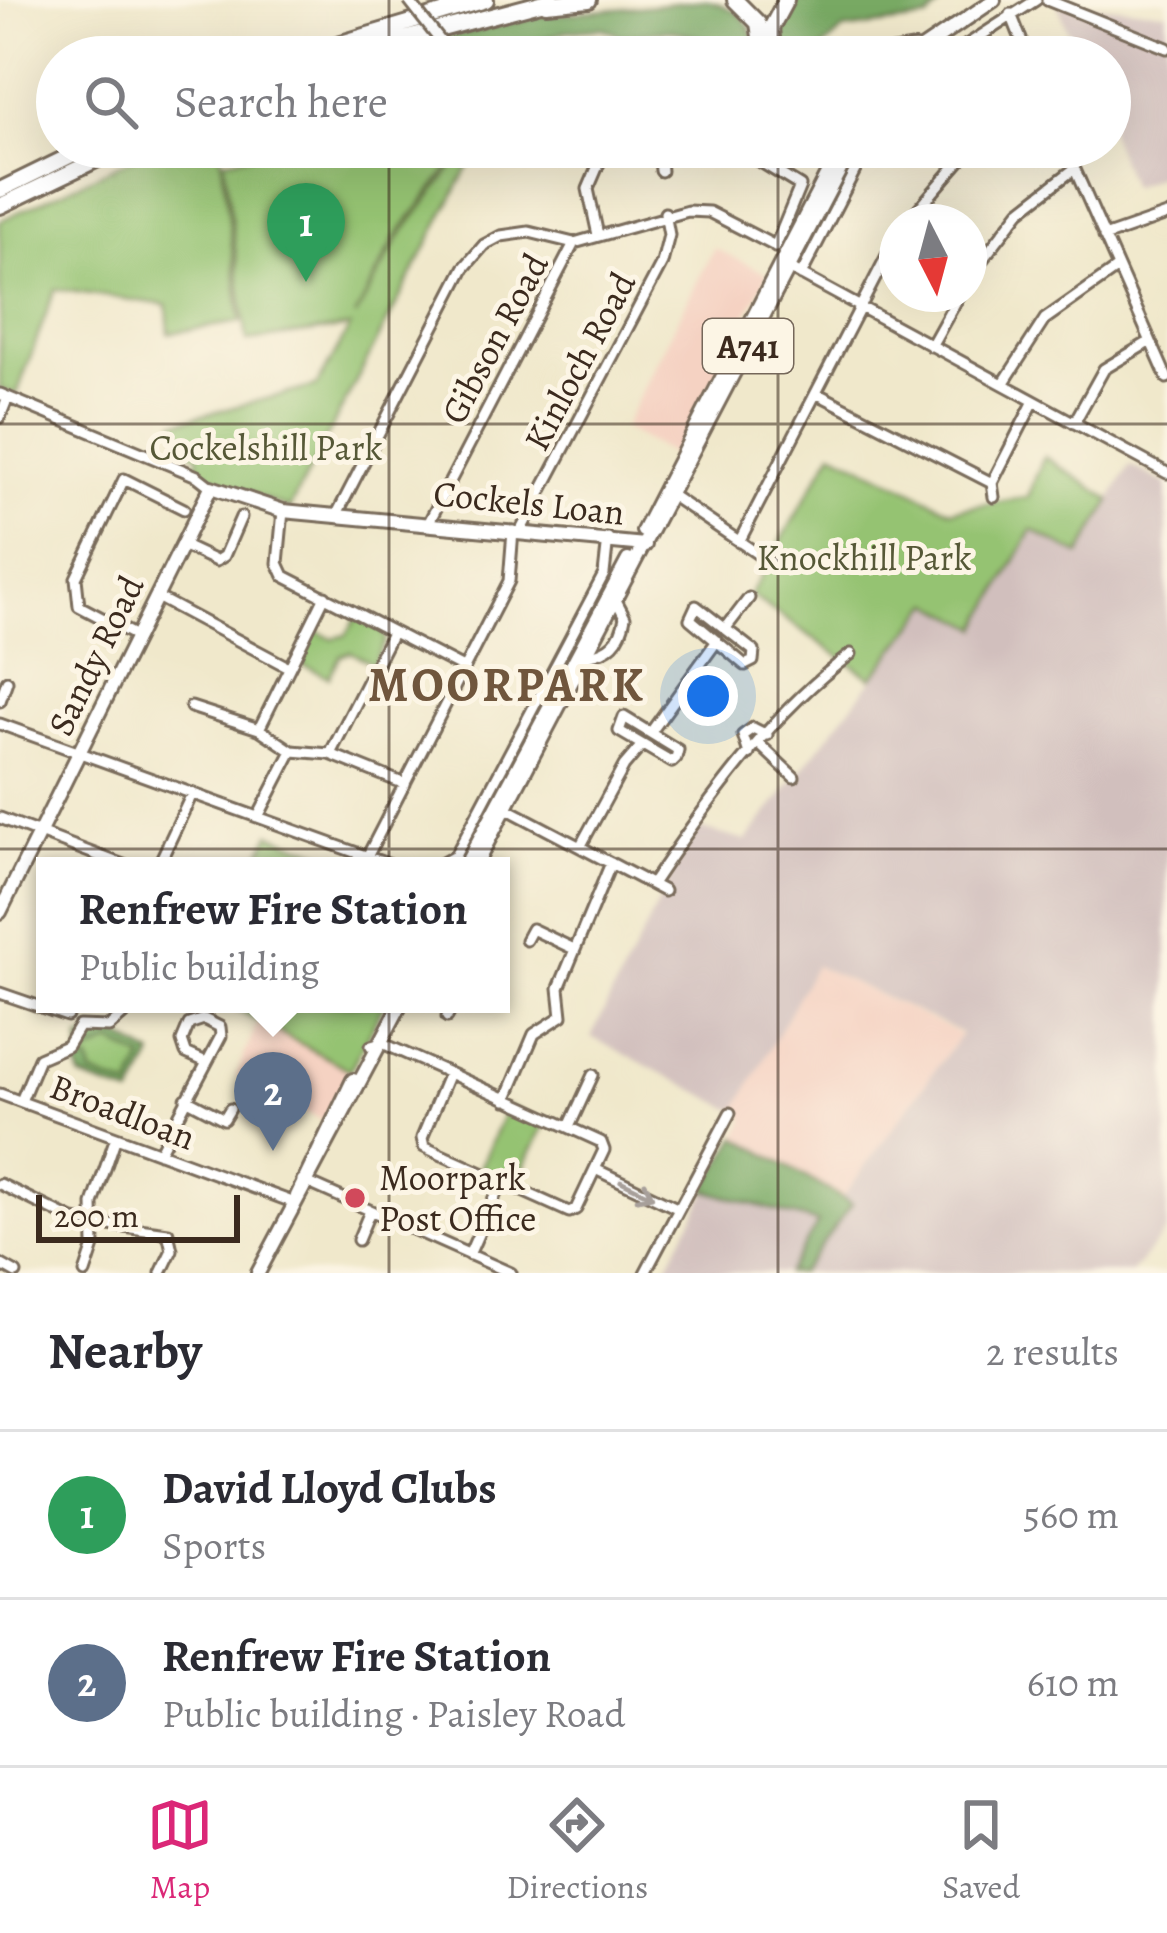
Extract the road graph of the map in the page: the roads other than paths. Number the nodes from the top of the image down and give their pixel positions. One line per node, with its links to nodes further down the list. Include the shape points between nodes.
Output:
1 (408, 0): 15 (street, bridge)
2 (486, 0): 13 (highway)
3 (552, 0): 10 (highway)
4 (589, 0): 10 (highway)
5 (735, 0): 16 (highway)
6 (786, 0): 17 (highway)
7 (994, 0): 18 (main road)
8 (1036, 0): 11 (street)
9 (1047, 0): 22 (street)
10 (515, 7): 14 (highway)
11 (1010, 7): 12 (main road); 21 (street)
12 (974, 30): 19 (main road); 20 (street)
13 (365, 36)
14 (411, 36)
15 (436, 36)
16 (760, 36)
17 (771, 36)
18 (940, 36)
19 (963, 36)
20 (968, 36)
21 (1020, 36)
22 (1167, 49)
23 (45, 168): 34 (highway)
24 (79, 168): 36 (highway)
25 (597, 168): 39 (street, via 588,189)
26 (661, 168): 33 (street)
27 (775, 168): 43 (street, via 797,180 800,193)
28 (830, 168): 43 (main road, A741)
29 (839, 168): 43 (main road, A741)
30 (852, 168): 43 (street)
31 (954, 168): 35 (street)
32 (1074, 169): 40 (street); 42 (street, via 1020,211)
33 (661, 171)
34 (0, 190)
35 (923, 204)
36 (0, 206)
37 (665, 213): 39 (street); 43 (street, via 709,212); 67 (street, Kinloch Road, via 662,263)
38 (1167, 214): 40 (street)
39 (598, 236): 41 (street)
40 (1104, 238): 44 (street)
41 (574, 243): 64 (street, via 529,232 484,245 464,268); 66 (street, Gibson Road)
42 (987, 254)
43 (783, 261): 46 (street); 60 (main road, A741)
44 (1116, 269): 48 (street); 51 (street, via 1045,319)
45 (879, 271): 46 (street)
46 (860, 307): 49 (street); 52 (street)
47 (950, 312): 49 (street)
48 (1149, 342): 50 (street); 56 (street, via 1104,369)
49 (932, 346): 51 (street)
50 (1167, 378)
51 (1003, 384): 54 (street)
52 (816, 393): 58 (street); 69 (street)
53 (4, 396): 55 (street); 59 (street, Cockels Loan)
54 (1034, 400): 56 (street); 58 (street)
55 (0, 417)
56 (1074, 423): 57 (street)
57 (1167, 473)
58 (992, 483): 61 (street)
59 (212, 488): 63 (main road, Cockels Loan); 71 (main road, Sandy Road)
60 (667, 492): 69 (street); 70 (main road, A741)
61 (994, 496)
62 (184, 509): 78 (street, via 124,479 76,578 79,606)
63 (283, 511): 64 (main road, Cockels Loan); 73 (street, via 284,576)
64 (337, 514): 66 (main road, Cockels Loan)
65 (241, 517): 71 (street, via 216,562)
66 (429, 522): 67 (main road, Cockels Loan)
67 (517, 530): 68 (main road, Cockels Loan); 82 (street, Kinloch Road, via 508,581)
68 (608, 538): 70 (main road, Cockels Loan); 106 (street, via 604,574)
69 (739, 542): 72 (street, via 774,566)
70 (641, 544): 98 (main road, A741); 98 (main road, A741)
71 (182, 545): 74 (main road, Sandy Road)
72 (778, 560)
73 (325, 596): 77 (street); 81 (street)
74 (157, 597): 78 (main road, Sandy Road); 81 (street)
75 (749, 598): 76 (street)
76 (726, 628): 79 (street); 79 (street, via 696,606 690,619); 79 (street, via 754,651 753,661 746,665)
77 (392, 633): 82 (street); 92 (street)
78 (138, 637): 94 (main road, Sandy Road)
79 (716, 640): 88 (street)
80 (851, 654): 89 (street)
81 (287, 667): 87 (street)
82 (463, 668): 96 (street, Kinloch Road)
83 (7, 682): 84 (street)
84 (0, 701)
85 (191, 707): 87 (street)
86 (0, 724): 94 (street)
87 (259, 729): 91 (street)
88 (651, 732): 90 (street); 90 (street, via 624,717 619,723); 90 (street, via 678,750 676,758)
89 (763, 739): 93 (street); 93 (street, via 753,728 743,736); 95 (street)
90 (643, 745): 102 (street)
91 (292, 751): 92 (street); 99 (street)
92 (330, 754): 96 (street)
93 (749, 754): 110 (street)
94 (79, 755): 97 (street); 101 (main road, Sandy Road)
95 (794, 777)
96 (405, 784): 105 (street, Kinloch Road)
97 (192, 794): 99 (street); 104 (street)
98 (502, 806): 102 (street); 107 (main road, A741); 108 (main road, A741)
99 (258, 817): 105 (street)
100 (0, 818): 101 (street)
101 (38, 834): 103 (street); 112 (main road, Sandy Road)
102 (580, 847): 109 (street)
103 (101, 857)
104 (162, 857)
105 (367, 857)
106 (453, 857)
107 (471, 857)
108 (479, 857)
109 (611, 863): 110 (street); 114 (street)
110 (652, 884): 111 (street)
111 (664, 891)
112 (0, 913)
113 (526, 940): 114 (street, via 532,928)
114 (574, 949): 131 (street, via 559,988 562,1016 534,1034)
115 (0, 993): 116 (street)
116 (36, 1005)
117 (58, 1013): 122 (street)
118 (66, 1013): 122 (street)
119 (125, 1013): 124 (street, via 109,1027)
120 (392, 1013): 125 (main road)
121 (450, 1013): 123 (street)
122 (67, 1016): 124 (street)
123 (448, 1017)
124 (79, 1026): 132 (street, via 67,1046 39,1058)
125 (376, 1044): 127 (street); 141 (main road)
126 (204, 1061): 126 (street, via 182,1047 197,1020 222,1030); 130 (street)
127 (449, 1073): 131 (street); 142 (street, via 422,1144)
128 (593, 1075): 136 (street)
129 (0, 1094): 132 (street, Broadloan)
130 (186, 1099): 133 (street, via 224,1119); 139 (street)
131 (506, 1100): 136 (street)
132 (21, 1101): 138 (street, Broadloan)
133 (230, 1109)
134 (730, 1113): 135 (street)
135 (723, 1126): 137 (street); 145 (street)
136 (569, 1127): 140 (street, via 603,1145)
137 (736, 1133)
138 (116, 1137): 139 (street, Broadloan); 147 (street)
139 (159, 1154): 144 (street, Broadloan)
140 (596, 1169): 142 (street, via 569,1212); 145 (street, one-way to 145)
141 (306, 1182): 144 (main road); 146 (street)
142 (501, 1182): 149 (street)
143 (0, 1184): 147 (street)
144 (295, 1203): 154 (main road)
145 (679, 1209): 156 (street)
146 (370, 1211): 148 (street); 149 (street)
147 (92, 1222): 152 (street); 153 (street, via 168,1233 172,1250)
148 (358, 1240)
149 (469, 1255): 155 (street)
150 (0, 1264): 151 (street)
151 (16, 1273)
152 (85, 1273)
153 (161, 1273)
154 (258, 1273)
155 (511, 1273)
156 (645, 1273)

